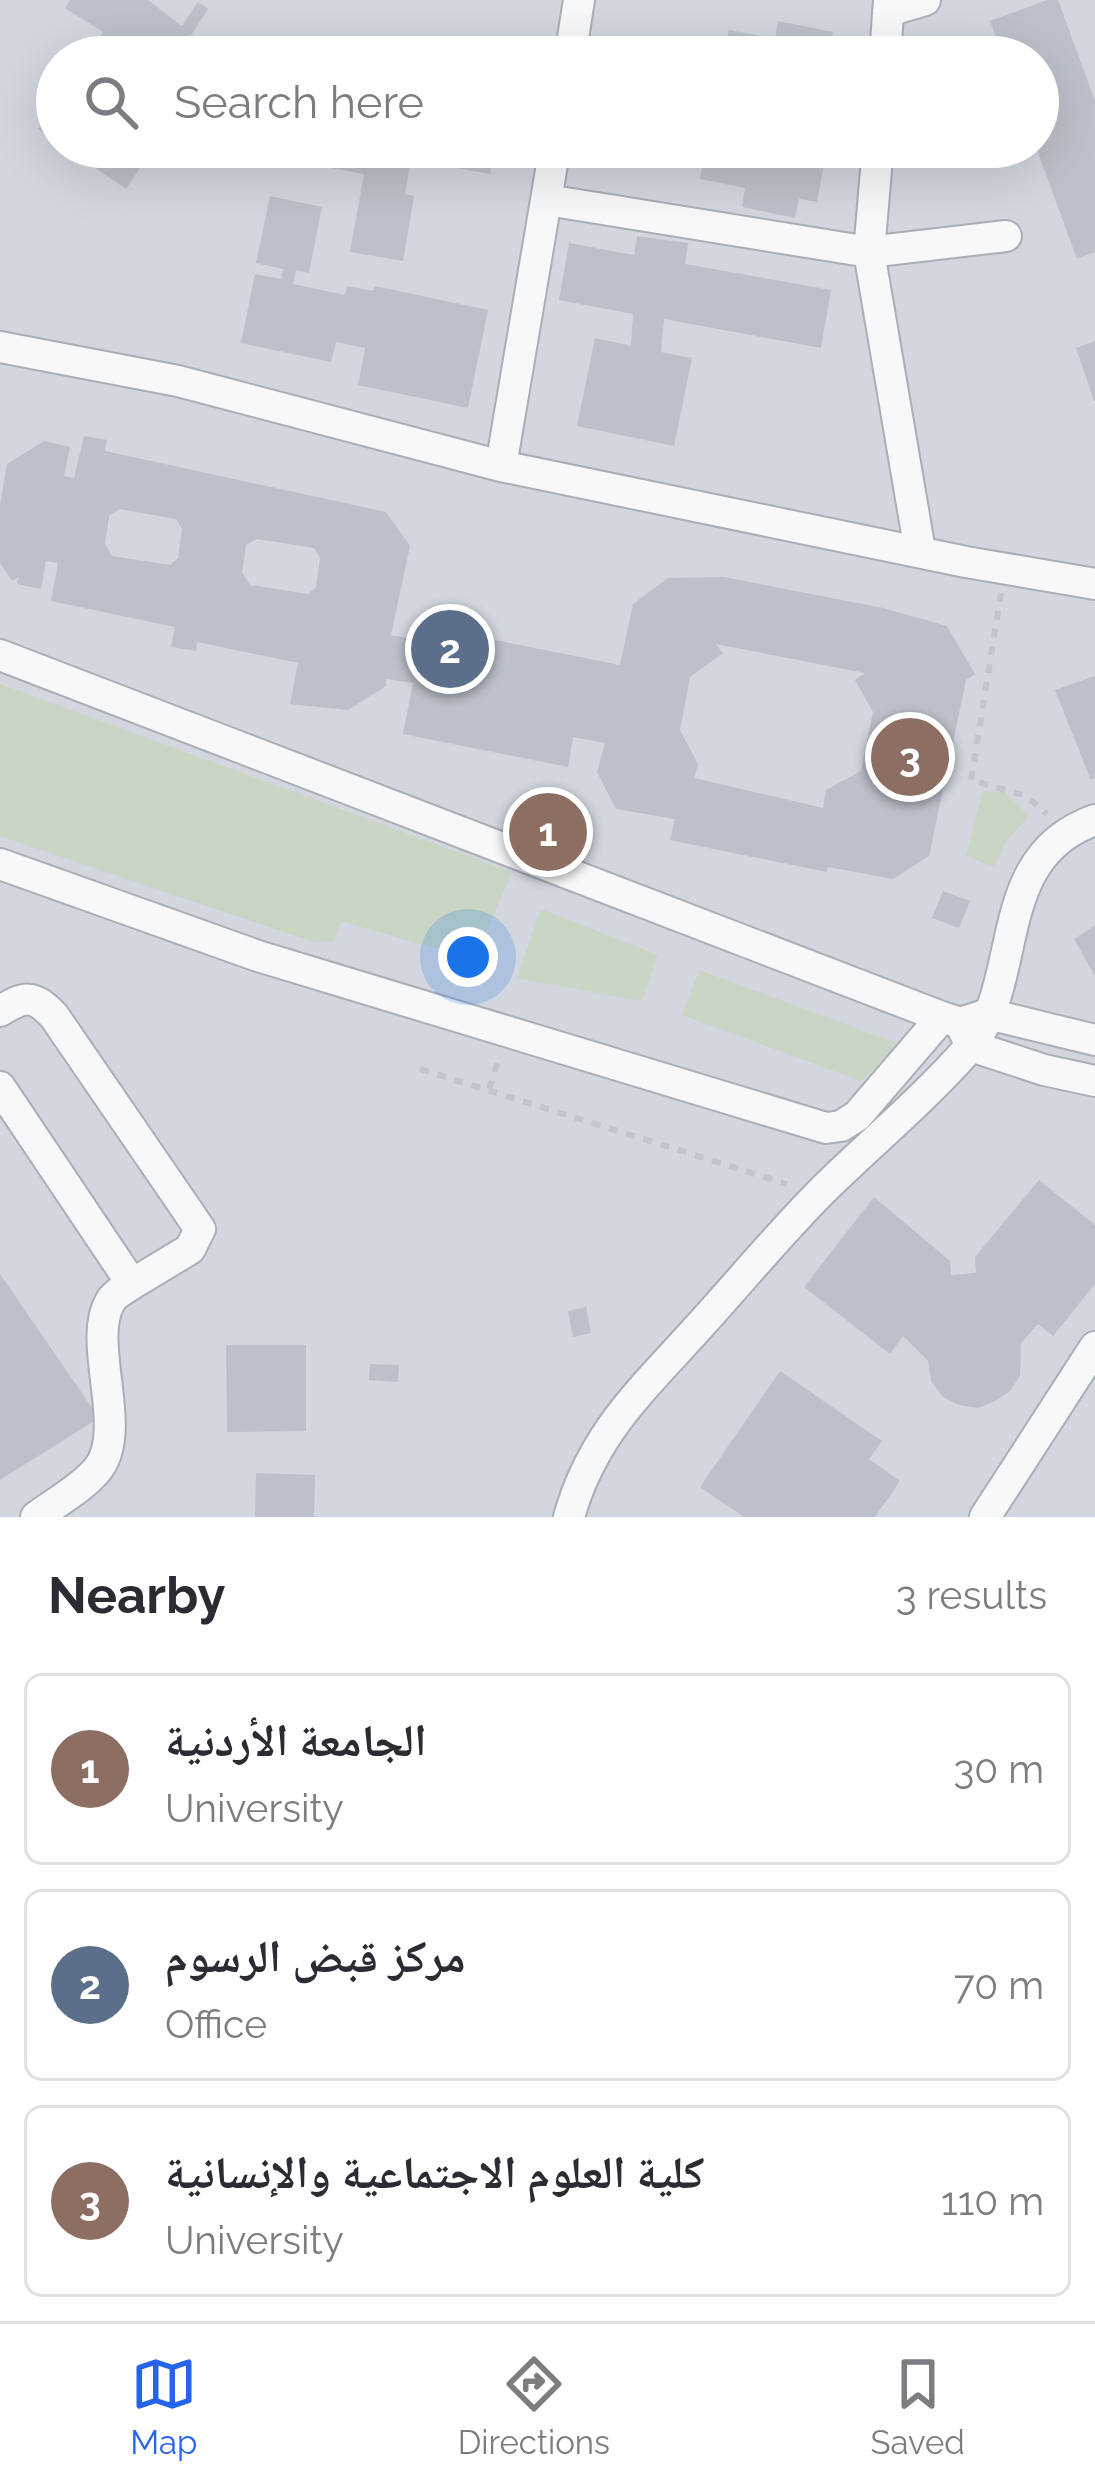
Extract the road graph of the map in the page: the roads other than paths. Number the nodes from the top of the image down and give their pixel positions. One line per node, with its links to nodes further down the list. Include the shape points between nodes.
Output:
1 (579, 0): 4 (street)
2 (926, 0): 3 (street)
3 (889, 6): 5 (street)
4 (573, 36)
5 (887, 36)
6 (552, 168): 8 (street)
7 (876, 168): 10 (street)
8 (547, 200): 10 (street); 12 (street)
9 (1006, 236): 10 (street)
10 (869, 252): 13 (street)
11 (0, 347): 12 (street, via 195,385)
12 (501, 466): 13 (street)
13 (920, 551): 14 (street)
14 (1095, 584)
15 (0, 655): 19 (street)
16 (1081, 826): 19 (street, via 1036,865)
17 (0, 864): 19 (street, via 258,956 826,1128 857,1116)
18 (0, 1011): 23 (street, via 28,997 54,1016 200,1229 190,1250)
19 (965, 1025): 20 (street); 21 (street, via 1044,1070); 26 (street, via 598,1442)
20 (1095, 1040)
21 (1095, 1081)
22 (0, 1087): 23 (street)
23 (132, 1284): 25 (street, via 111,1299 106,1315 105,1454 98,1470)
24 (1095, 1347): 27 (street)
25 (36, 1517)
26 (569, 1517)
27 (985, 1517)

